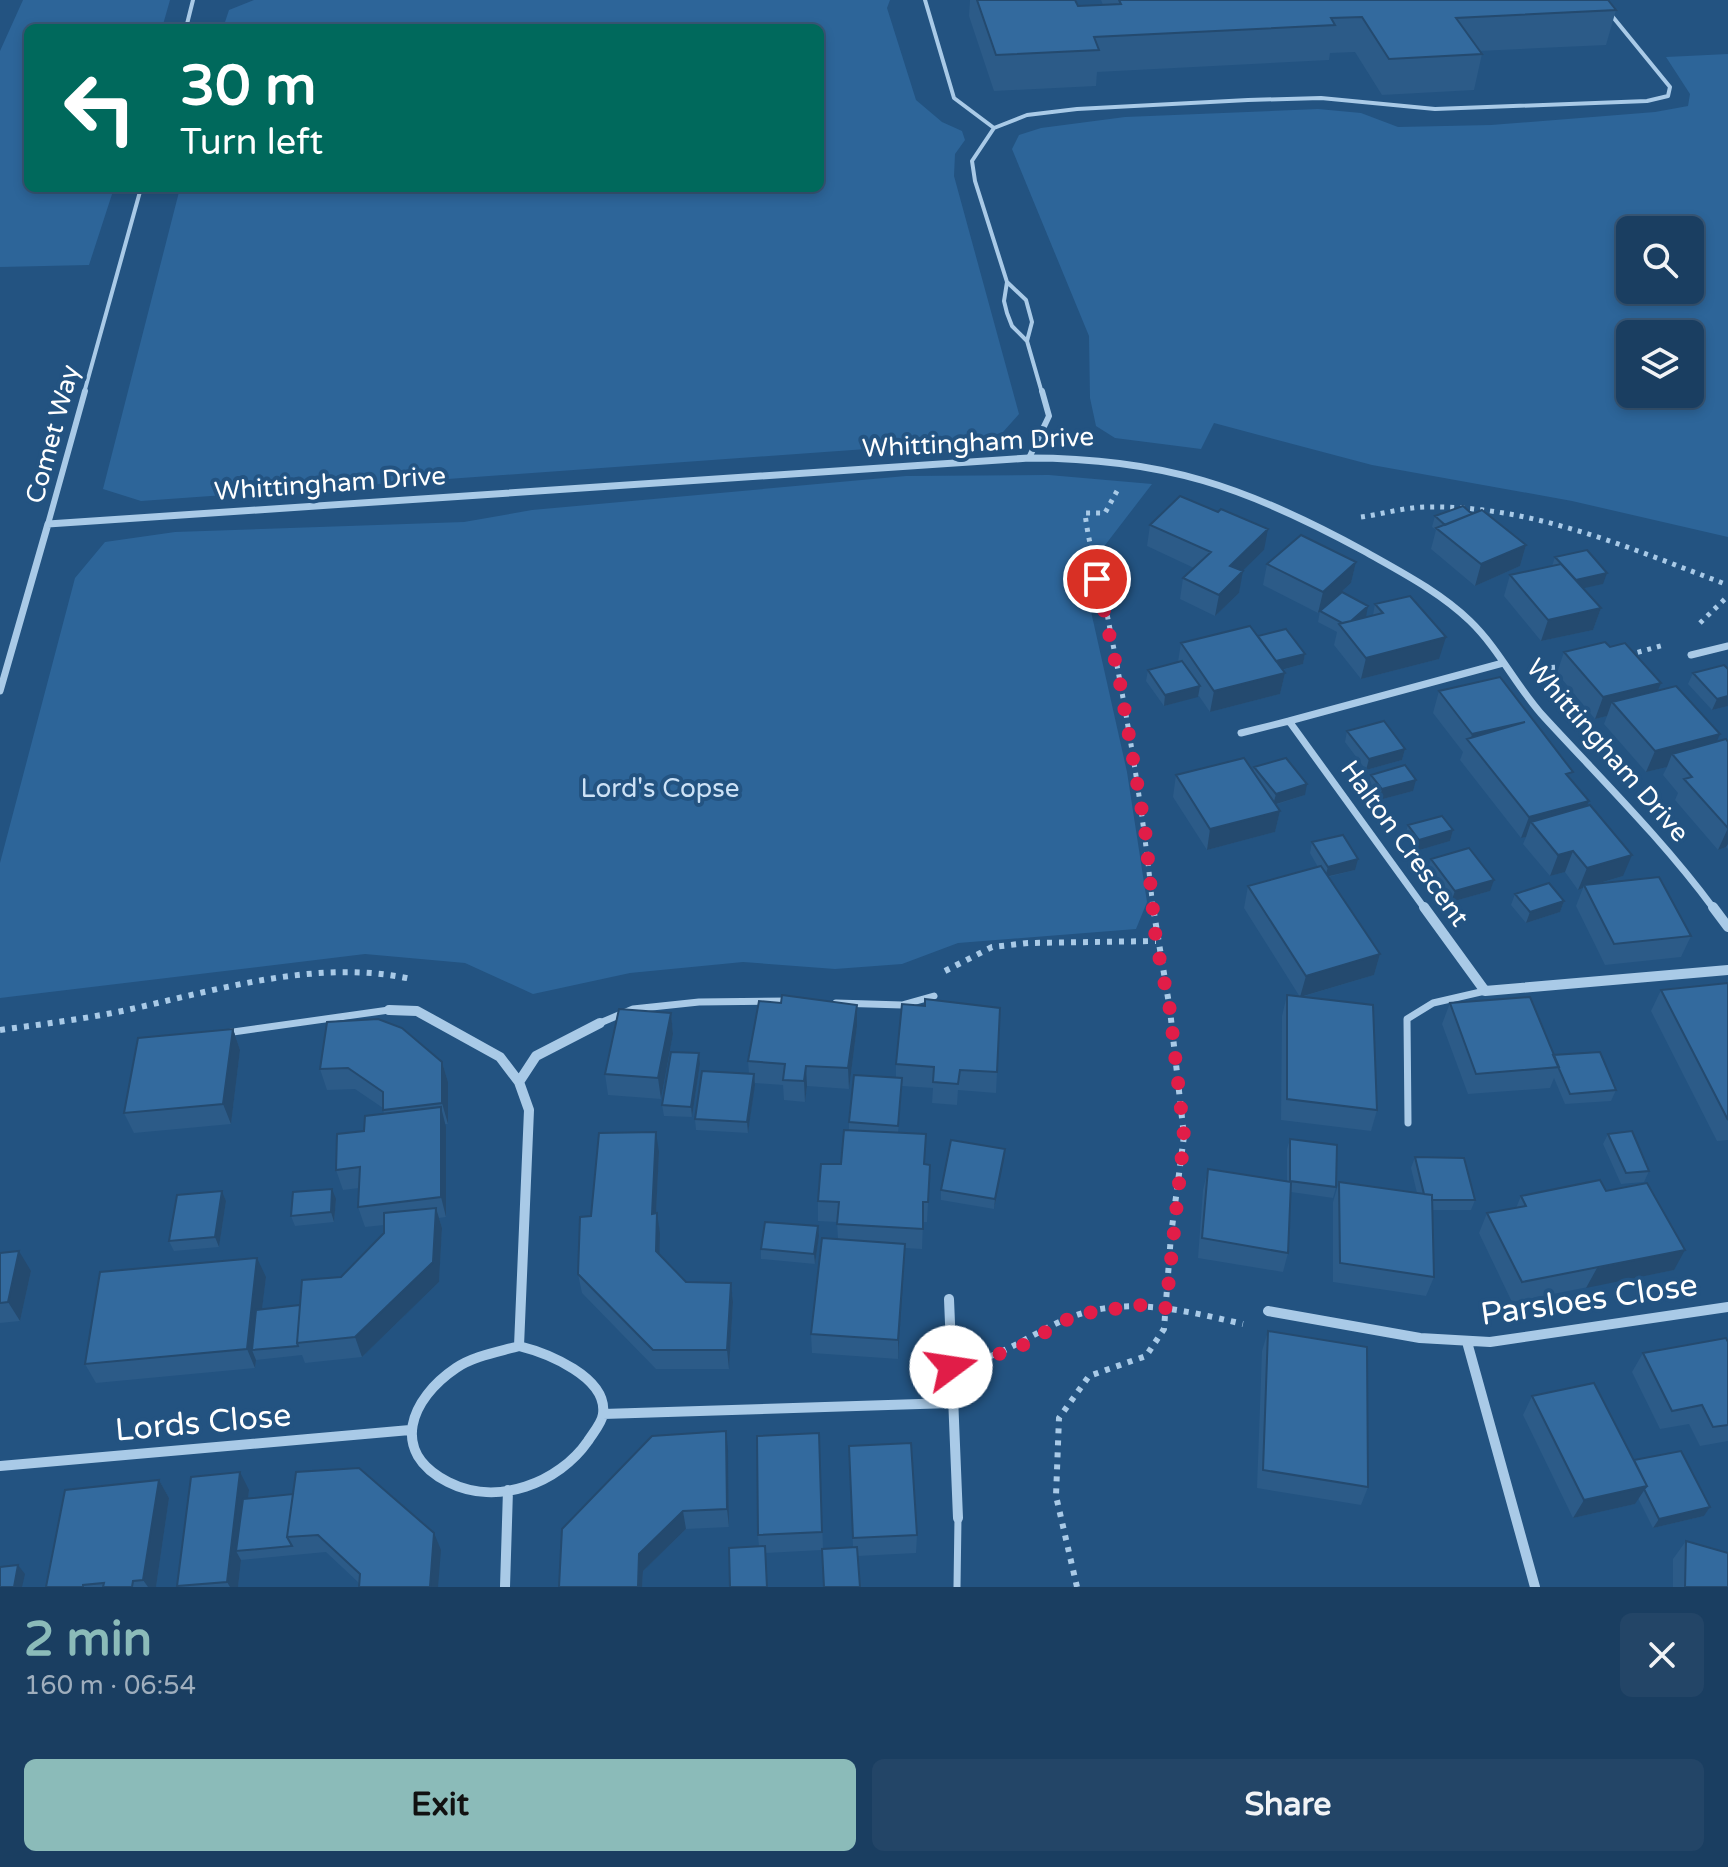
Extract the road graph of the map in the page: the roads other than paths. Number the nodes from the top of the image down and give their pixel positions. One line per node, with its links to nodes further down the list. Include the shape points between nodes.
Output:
1 (193, 0): 4 (lane)
2 (925, 0): 5 (lane, via 954,98)
3 (1599, 0): 5 (lane, via 1670,87 1668,96 1435,109 1321,98 1222,101 1040,113)
4 (187, 24)
5 (994, 128): 7 (lane, via 972,161)
6 (140, 192): 10 (lane, Comet Way)
7 (1007, 282): 8 (lane, via 1007,313); 8 (lane, via 1026,300 1032,322)
8 (1027, 341): 9 (lane, via 1049,416)
9 (1029, 458): 10 (street, Whittingham Drive); 15 (street, Whittingham Drive, via 1133,462 1226,485 1312,523 1447,601 1473,624)
10 (48, 524): 13 (street, Comet Way)
11 (1728, 646): 14 (street)
12 (0, 648): 13 (street)
13 (12, 648): 16 (street, Comet Way)
14 (1691, 655)
15 (1505, 667): 17 (street); 19 (street, Whittingham Drive)
16 (0, 691)
17 (1289, 721): 18 (street); 21 (street, Halton Crescent)
18 (1241, 733)
19 (1728, 927)
20 (1728, 970): 21 (street)
21 (1485, 991): 29 (lane, via 1427,1005 1407,1019)
22 (934, 996): 24 (lane, via 902,1005)
23 (800, 1001): 26 (lane, via 633,1009)
24 (830, 1002)
25 (389, 1010): 27 (lane); 28 (street, via 417,1011 450,1027 500,1057)
26 (600, 1023): 28 (street, via 536,1056)
27 (222, 1033)
28 (519, 1082): 34 (street, via 529,1110)
29 (1408, 1123)
30 (949, 1299): 35 (street)
31 (1728, 1307): 33 (street, Parsloes Close, via 1555,1335)
32 (1268, 1311): 33 (street, Parsloes Close)
33 (1467, 1342): 43 (street)
34 (519, 1346): 36 (street, via 543,1351 576,1370 599,1393); 37 (street, via 455,1369 434,1389)
35 (951, 1403): 36 (street); 40 (street)
36 (603, 1414): 39 (street, via 586,1447 555,1474 530,1487)
37 (410, 1430): 38 (street, Lords Close); 39 (street, via 416,1453 452,1484 474,1492)
38 (0, 1466)
39 (508, 1490): 41 (street)
40 (958, 1518): 42 (lane)
41 (505, 1587)
42 (957, 1587)
43 (1535, 1587)

